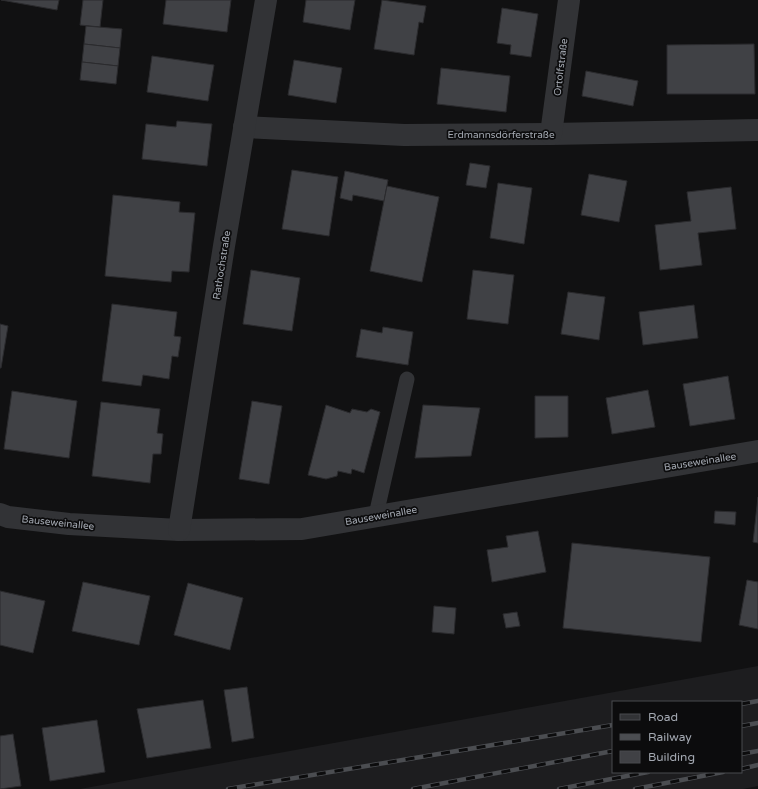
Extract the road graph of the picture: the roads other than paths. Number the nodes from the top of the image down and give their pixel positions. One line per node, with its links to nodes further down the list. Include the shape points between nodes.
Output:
1 (266, 0): 3 (street, Rathochstraße)
2 (569, 0): 5 (street, Ortolfstraße)
3 (244, 127): 5 (street, Erdmannsdörferstraße, via 404,135); 10 (street, Rathochstraße)
4 (758, 130): 5 (street, Erdmannsdörferstraße)
5 (551, 134)
6 (407, 379): 9 (lane)
7 (758, 451): 9 (street, Bauseweinallee)
8 (0, 514): 10 (street, Bauseweinallee, via 69,524)
9 (376, 515): 10 (street, Bauseweinallee, via 302,529)
10 (180, 530)

